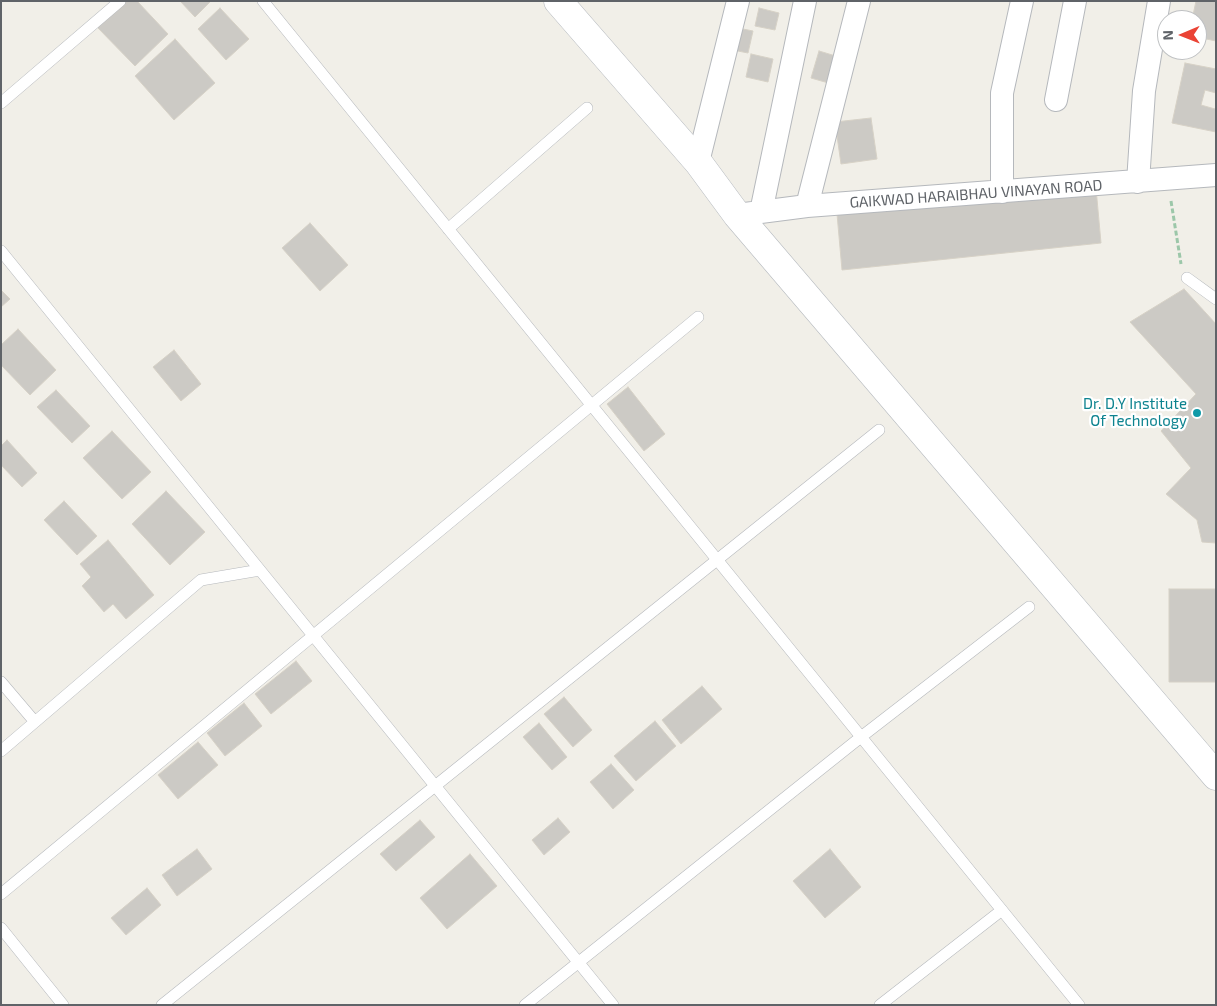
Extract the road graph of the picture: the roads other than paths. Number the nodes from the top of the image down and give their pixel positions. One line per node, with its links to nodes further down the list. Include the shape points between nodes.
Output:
1 (120, 1): 11 (lane)
2 (263, 1): 19 (lane)
3 (558, 1): 13 (street)
4 (738, 1): 13 (street)
5 (805, 1): 18 (street)
6 (859, 1): 17 (street)
7 (1022, 1): 16 (street, via 1002,93)
8 (1075, 1): 10 (street)
9 (1159, 1): 15 (street, via 1144,91)
10 (1056, 100)
11 (1, 103)
12 (587, 108): 19 (lane)
13 (698, 162): 18 (street)
14 (1216, 175): 15 (street, GAIKWAD HARAIBHAU VINAYAN ROAD)
15 (1138, 182): 16 (street, GAIKWAD HARAIBHAU VINAYAN ROAD)
16 (1002, 192): 17 (street, GAIKWAD HARAIBHAU VINAYAN ROAD)
17 (807, 206): 18 (street, GAIKWAD HARAIBHAU VINAYAN ROAD)
18 (749, 213): 34 (street)
19 (448, 229): 24 (lane)
20 (1, 251): 27 (lane)
21 (1188, 278): 22 (lane)
22 (1216, 299)
23 (698, 317): 24 (lane)
24 (591, 405): 26 (lane); 29 (lane)
25 (879, 430): 26 (lane)
26 (717, 560): 32 (lane); 35 (lane)
27 (260, 570): 29 (lane); 31 (lane, via 201,580)
28 (1029, 607): 32 (lane)
29 (313, 635): 35 (lane); 36 (lane)
30 (1, 682): 31 (lane)
31 (35, 722): 33 (lane)
32 (861, 737): 37 (lane); 39 (lane)
33 (1, 751)
34 (1216, 776)
35 (435, 786): 39 (lane); 41 (lane)
36 (1, 894)
37 (1002, 910): 44 (lane); 45 (lane)
38 (1, 928): 40 (lane)
39 (578, 962): 42 (lane); 43 (lane)
40 (64, 1005)
41 (162, 1005)
42 (525, 1005)
43 (612, 1005)
44 (880, 1005)
45 (1079, 1005)

